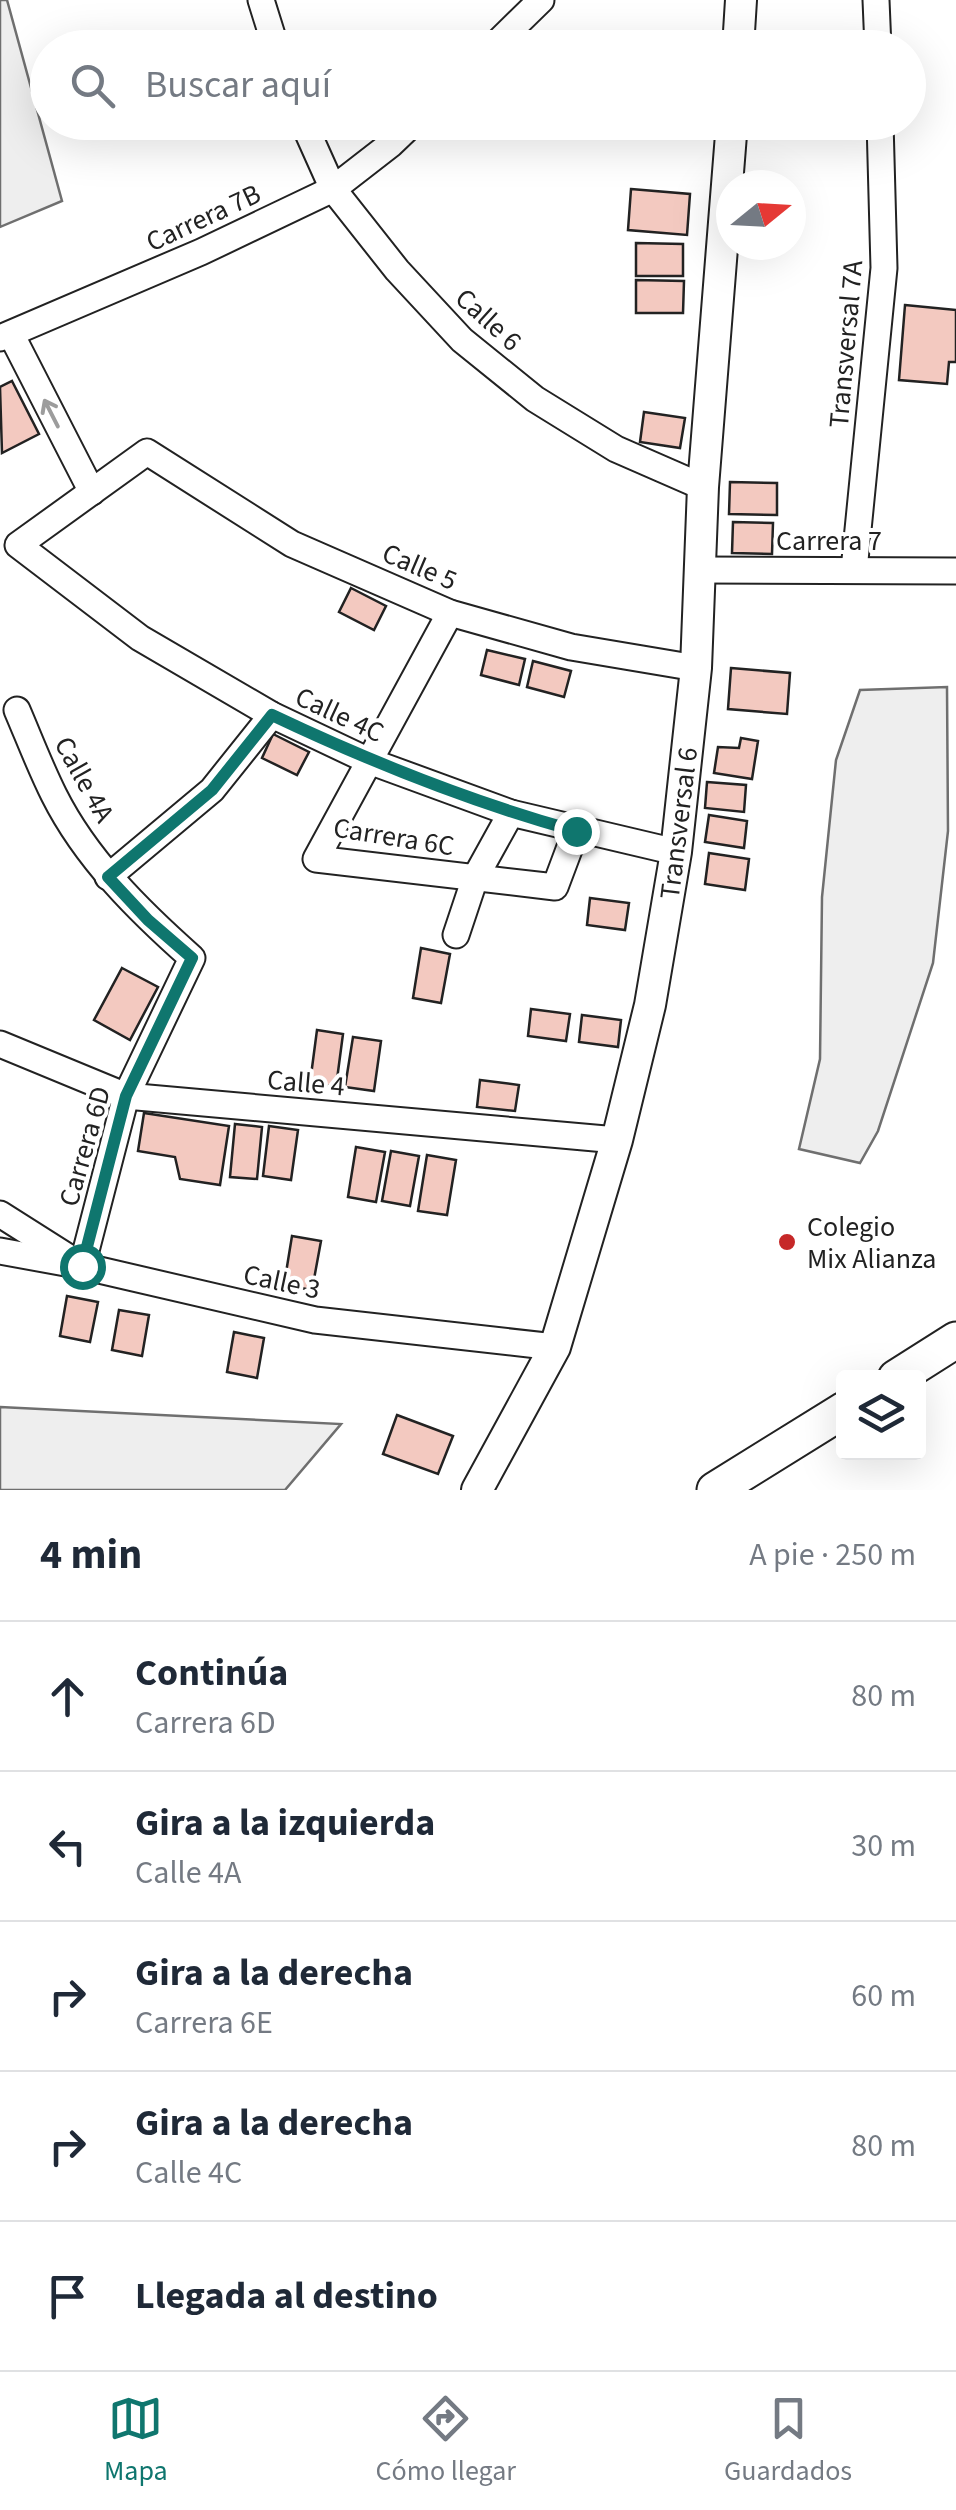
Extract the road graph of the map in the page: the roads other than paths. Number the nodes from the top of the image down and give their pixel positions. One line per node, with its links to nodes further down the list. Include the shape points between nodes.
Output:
1 (261, 0): 5 (street)
2 (541, 0): 6 (street)
3 (741, 0): 7 (street)
4 (876, 0): 8 (street)
5 (270, 30)
6 (510, 30)
7 (739, 30)
8 (877, 30)
9 (311, 140): 13 (street, Calle 6)
10 (395, 140): 13 (street, Carrera 7B)
11 (731, 140): 15 (street, Transversal 6)
12 (880, 140): 18 (street, Transversal 7A, via 884,268)
13 (332, 189): 14 (street, Carrera 7B); 15 (street, Calle 6, via 462,340 536,399 616,449)
14 (5, 336): 16 (street, one-way to 14)
15 (703, 487): 17 (street, Transversal 6)
16 (92, 492): 20 (street, Calle 5, via 148,452 292,544); 23 (street, Calle 4C, via 18,545 140,638)
17 (702, 570): 18 (street, Carrera 7); 21 (street, Transversal 6)
18 (854, 570): 19 (street, Carrera 7)
19 (956, 571)
20 (450, 612): 21 (street, Calle 5, via 571,648); 24 (street, Carrera 6C)
21 (696, 668): 27 (street, Transversal 6)
22 (17, 710): 28 (street, Calle 4A, via 55,798)
23 (272, 715): 24 (street, Calle 4C); 28 (street, via 212,790)
24 (369, 762): 25 (street, Calle 4C); 29 (street, Carrera 6C, via 316,859)
25 (512, 813): 26 (street, Calle 4C); 29 (street)
26 (576, 831): 27 (street, Calle 4C); 29 (street, Carrera 6C, via 555,888)
27 (676, 852): 34 (street, Transversal 6, via 650,1005)
28 (108, 877): 31 (street, Calle 4A)
29 (475, 878): 30 (street)
30 (456, 935)
31 (192, 958): 33 (street, Carrera 6D)
32 (0, 1044): 33 (street, Calle 4)
33 (126, 1096): 34 (street, Calle 4); 37 (street, Carrera 6D)
34 (617, 1140): 39 (street, Transversal 6)
35 (0, 1214): 37 (street, Carrera 6D)
36 (0, 1251): 37 (street, Calle 3)
37 (82, 1266): 39 (street, Calle 3, via 315,1320)
38 (956, 1340): 40 (main road)
39 (556, 1346): 42 (street, Transversal 6)
40 (909, 1370)
41 (836, 1415): 43 (main road)
42 (477, 1490)
43 (714, 1490)

